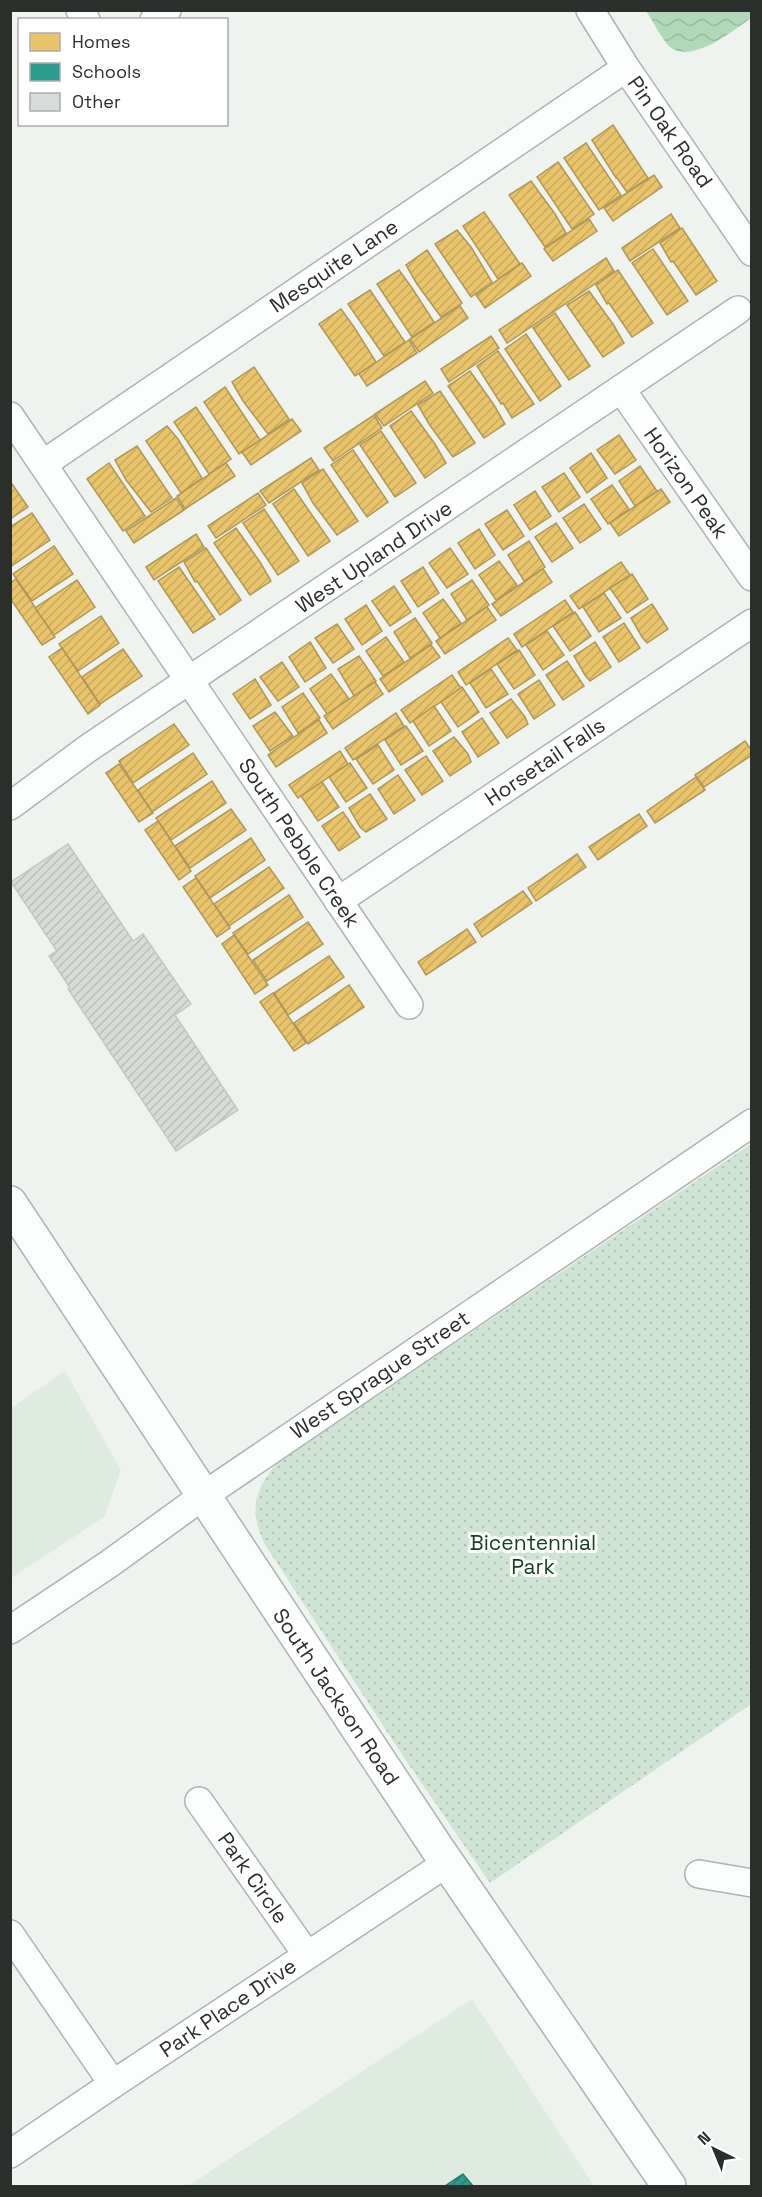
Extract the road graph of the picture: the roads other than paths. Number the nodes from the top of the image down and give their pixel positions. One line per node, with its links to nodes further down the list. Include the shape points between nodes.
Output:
1 (590, 10): 2 (street, Pin Oak Road)
2 (626, 68): 3 (street, Pin Oak Road); 7 (street, Mesquite Lane)
3 (752, 252)
4 (738, 310): 5 (street, West Upland Drive)
5 (621, 389): 8 (street, Horizon Peak); 10 (street, West Upland Drive)
6 (10, 416): 7 (street, South Pebble Creek)
7 (43, 464): 10 (street, South Pebble Creek)
8 (752, 577)
9 (752, 623): 12 (street, Horsetail Falls)
10 (190, 681): 11 (street, West Upland Drive); 12 (street, South Pebble Creek)
11 (10, 806)
12 (338, 901): 13 (street, South Pebble Creek)
13 (409, 1005)
14 (752, 1123): 16 (street, West Sprague Street)
15 (10, 1203): 16 (main road, South Jackson Road)
16 (203, 1496): 17 (street, West Sprague Street); 19 (main road, South Jackson Road)
17 (10, 1630)
18 (200, 1801): 23 (street, Park Circle)
19 (447, 1863): 23 (street, Park Place Drive); 26 (main road, South Jackson Road)
20 (699, 1874): 21 (street)
21 (752, 1884)
22 (10, 1934): 24 (street)
23 (307, 1955): 24 (street, Park Place Drive)
24 (113, 2084): 25 (street, Park Place Drive)
25 (10, 2154)
26 (669, 2187)

